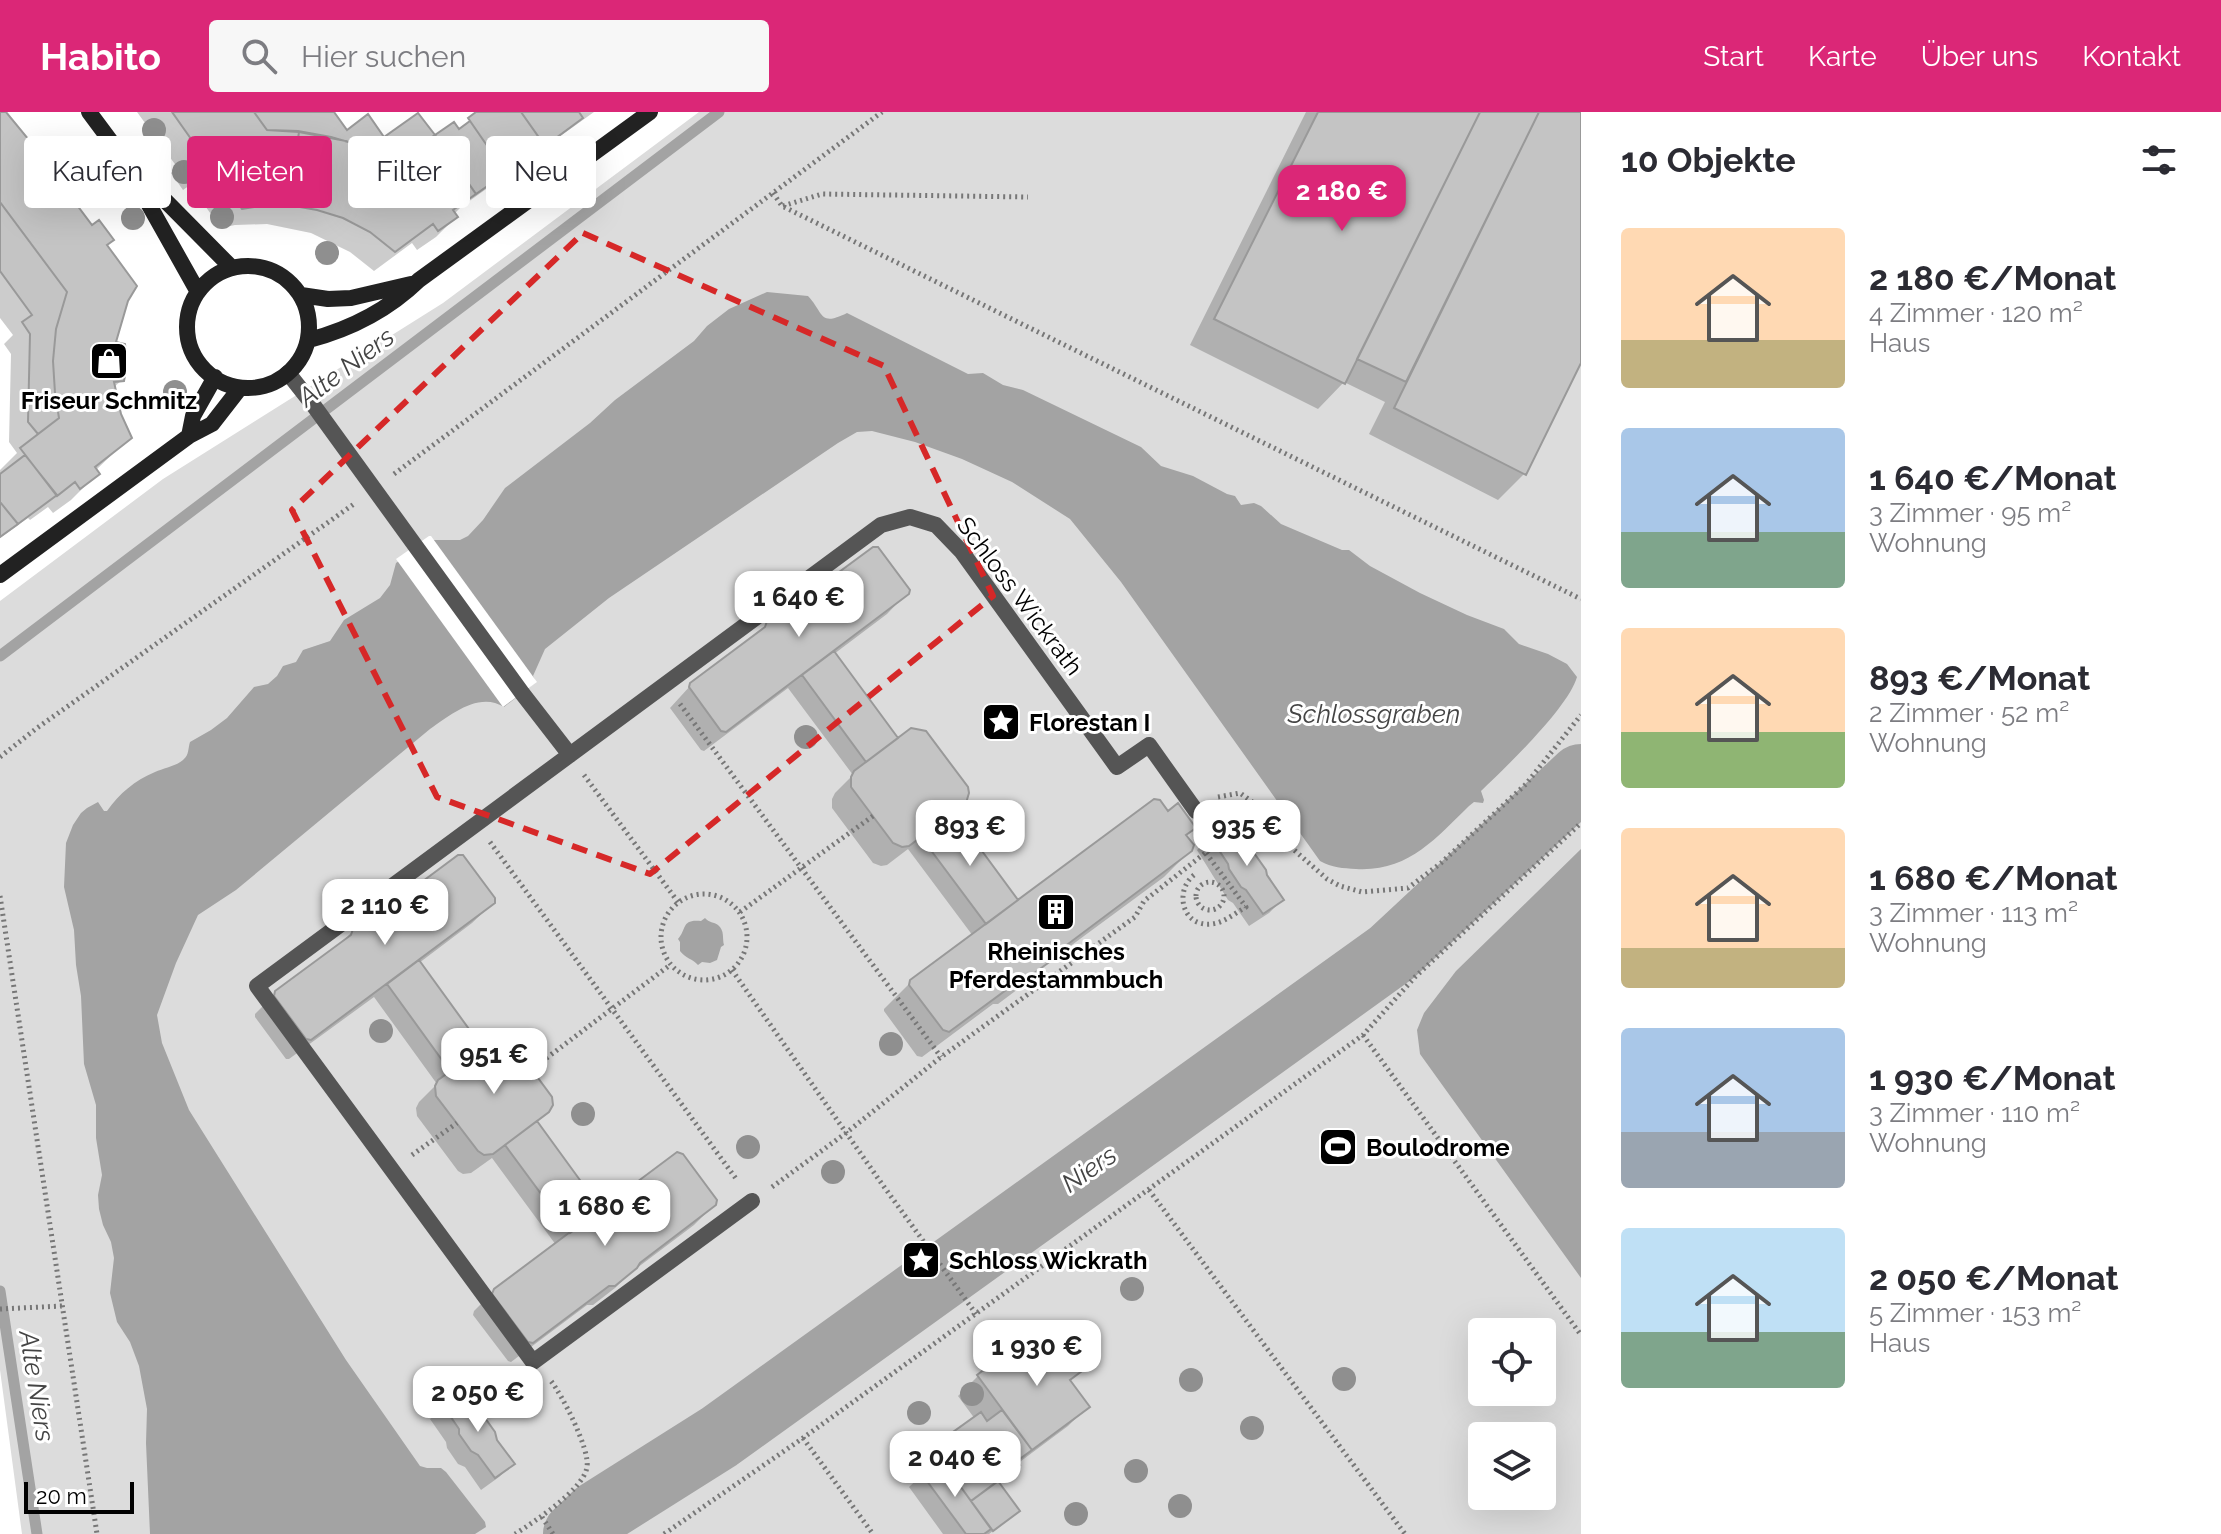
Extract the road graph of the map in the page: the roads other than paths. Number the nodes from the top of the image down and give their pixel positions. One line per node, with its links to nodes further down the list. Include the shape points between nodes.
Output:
1 (89, 112): 3 (main road)
2 (650, 112): 7 (main road)
3 (107, 136)
4 (171, 206): 6 (main road)
5 (151, 208): 8 (main road)
6 (232, 268): 8 (main road); 9 (main road, via 271,269)
7 (417, 283): 9 (main road, via 351,298); 10 (main road, via 360,323)
8 (198, 292): 12 (main road, via 189,307 186,332 195,357)
9 (301, 295): 10 (main road, via 309,316)
10 (309, 340): 11 (main road)
11 (288, 373): 13 (main road, via 267,385); 16 (lane)
12 (215, 377): 13 (main road); 14 (main road, via 193,416)
13 (240, 388): 14 (main road, via 212,424)
14 (189, 436): 15 (main road)
15 (0, 575)
16 (570, 755): 17 (lane, Schloss Wickrath, via 881,525 910,517 936,525 962,552 1117,767 1149,745); 18 (lane, Schloss Wickrath, via 257,986 533,1362)
17 (1196, 811)
18 (752, 1201)

